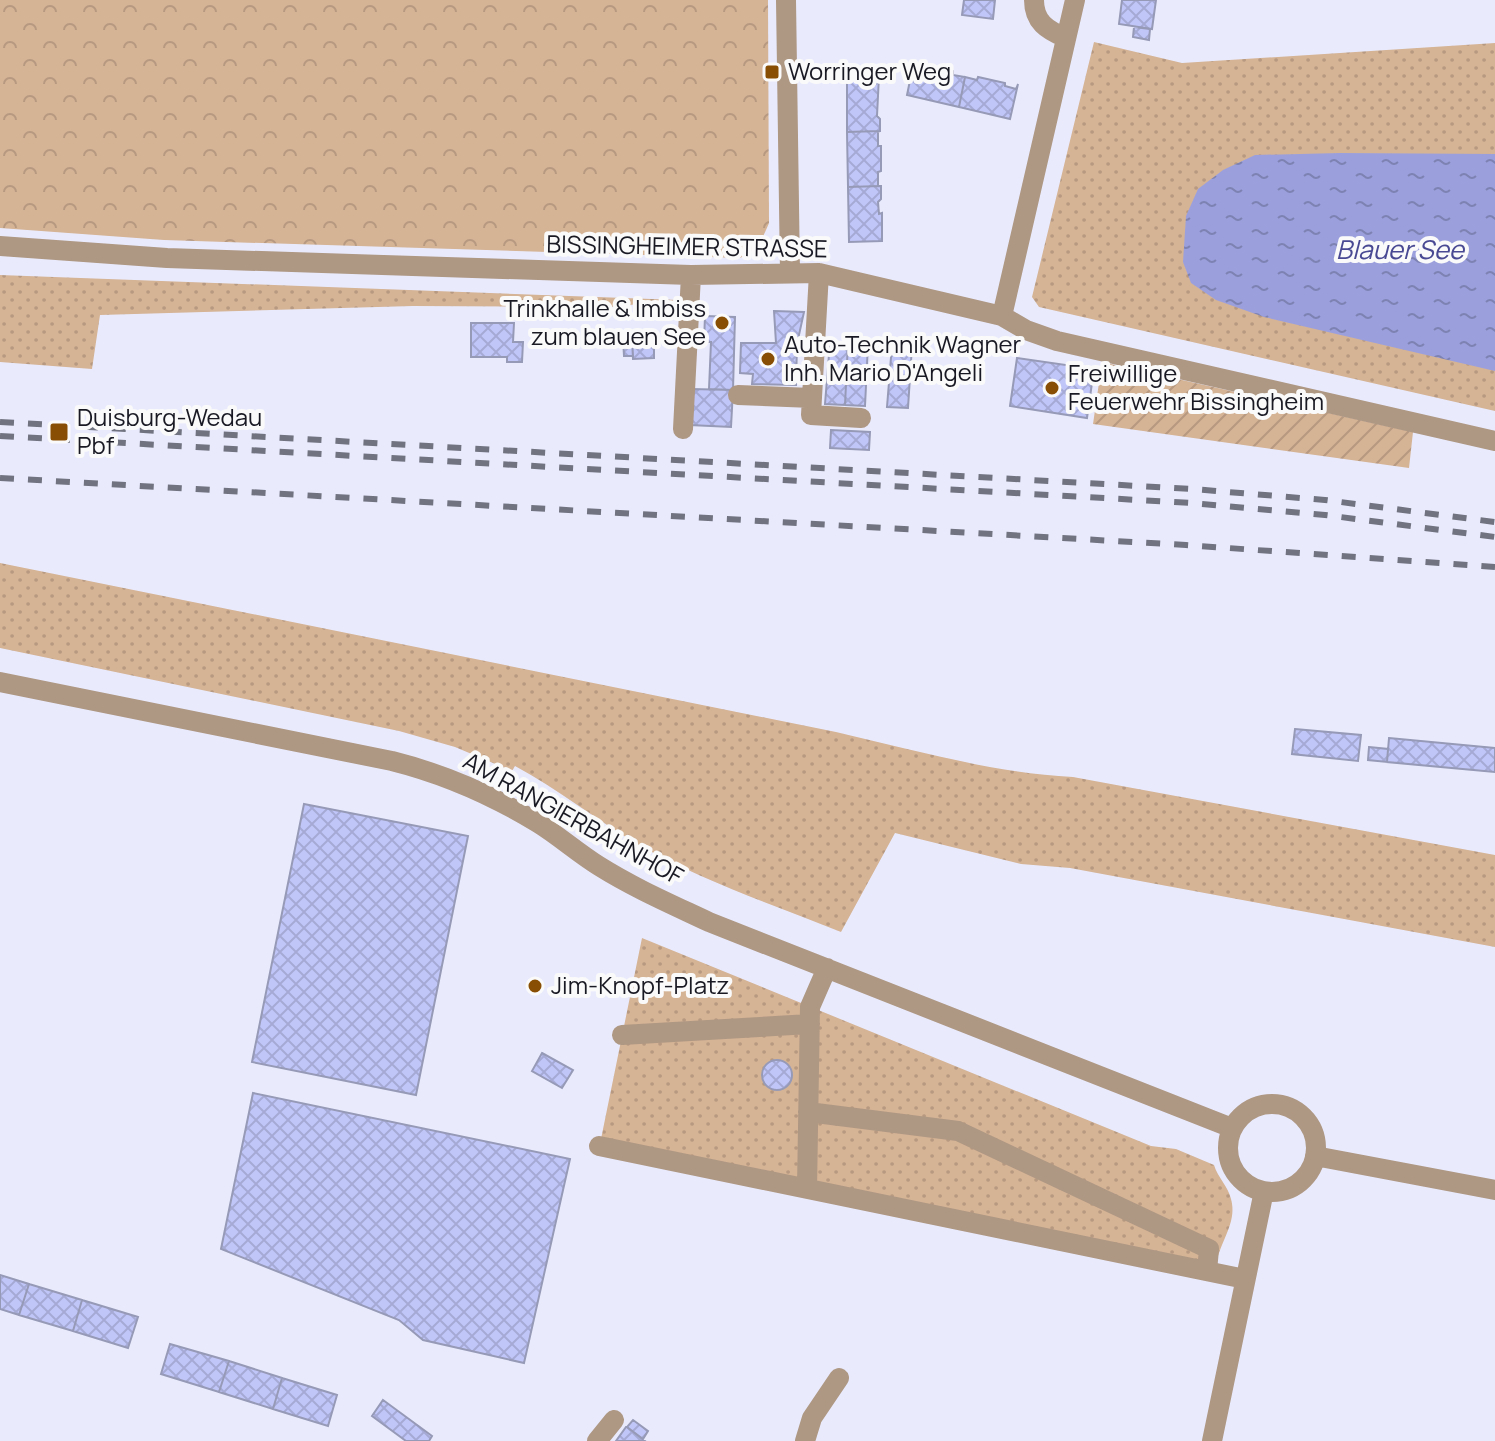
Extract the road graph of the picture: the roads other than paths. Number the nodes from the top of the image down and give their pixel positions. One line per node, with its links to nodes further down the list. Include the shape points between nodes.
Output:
1 (786, 0): 6 (street)
2 (1034, 0): 4 (street, via 1034,12 1046,29)
3 (1075, 0): 4 (street)
4 (1066, 38): 9 (street)
5 (0, 246): 8 (street, BISSINGHEIMER STRASSE, via 167,258)
6 (790, 273): 7 (street, BISSINGHEIMER STRASSE); 8 (street, BISSINGHEIMER STRASSE)
7 (819, 273): 9 (street, BISSINGHEIMER STRASSE); 11 (street)
8 (691, 275): 13 (street)
9 (1002, 316): 14 (street, BISSINGHEIMER STRASSE, via 1057,341)
10 (738, 395): 11 (street)
11 (812, 398): 12 (street, via 811,415)
12 (861, 418)
13 (683, 429)
14 (1495, 441)
15 (0, 682): 16 (street, AM RANGIERBAHNHOF, via 434,772 538,823 633,886)
16 (827, 968): 17 (street, via 810,1007); 20 (street, AM RANGIERBAHNHOF)
17 (810, 1024): 18 (street); 19 (street)
18 (622, 1035)
19 (808, 1112): 23 (street); 26 (street, via 958,1131 1209,1249)
20 (1232, 1128): 22 (street, via 1258,1106 1280,1104 1308,1123); 25 (street, via 1231,1162 1243,1181)
21 (599, 1146): 26 (street)
22 (1315, 1156): 24 (street); 25 (street, via 1297,1184)
23 (807, 1189)
24 (1495, 1190)
25 (1264, 1191): 27 (street)
26 (1207, 1271): 27 (street)
27 (1245, 1279): 32 (street)
28 (839, 1378): 31 (street, via 812,1418)
29 (614, 1420): 30 (street)
30 (597, 1441)
31 (805, 1441)
32 (1212, 1441)

